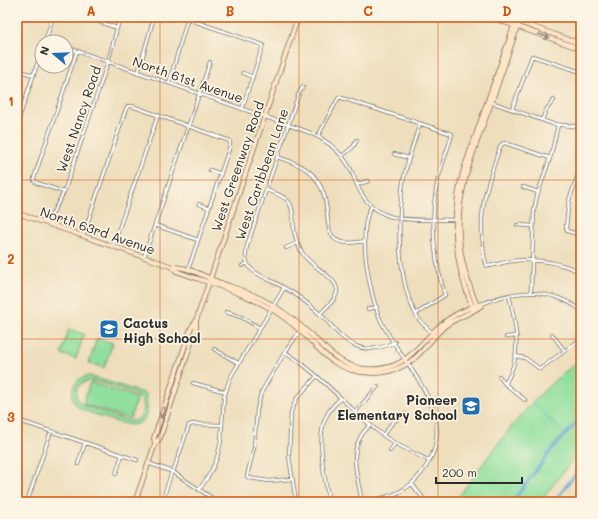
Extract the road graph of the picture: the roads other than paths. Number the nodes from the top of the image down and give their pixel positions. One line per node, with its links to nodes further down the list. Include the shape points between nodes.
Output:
1 (53, 17): 14 (street)
2 (120, 17): 13 (street, West Nancy Road)
3 (154, 17): 26 (street)
4 (298, 17): 38 (street, West Greenway Road)
5 (490, 17): 11 (street)
6 (505, 17): 10 (street)
7 (521, 17): 10 (street)
8 (188, 18): 29 (street, via 263,45); 30 (street)
9 (91, 19): 13 (street)
10 (517, 20): 11 (street); 15 (street)
11 (516, 26): 17 (street, one-way to 17); 34 (street)
12 (581, 27): 15 (street)
13 (117, 28): 21 (street, West Nancy Road)
14 (47, 34)
15 (576, 42): 16 (street); 17 (street)
16 (581, 44)
17 (574, 47): 18 (street)
18 (581, 49)
19 (74, 50): 20 (street, North 61st Avenue)
20 (77, 51): 21 (street, North 61st Avenue); 60 (street, via 34,181)
21 (108, 62): 26 (street, North 61st Avenue); 60 (street, West Nancy Road)
22 (210, 62): 32 (street)
23 (17, 70): 28 (street)
24 (581, 72): 36 (street, via 532,56)
25 (34, 73): 28 (street)
26 (138, 73): 30 (street, North 61st Avenue)
27 (243, 73): 29 (street)
28 (33, 76): 40 (street)
29 (253, 77): 35 (street)
30 (169, 83): 32 (street, North 61st Avenue)
31 (303, 87): 42 (street, West Caribbean Lane, via 298,93)
32 (199, 94): 35 (street, North 61st Avenue); 44 (street)
33 (554, 100): 39 (street)
34 (490, 101): 36 (street); 68 (street, via 461,176 456,202)
35 (242, 109): 38 (street, North 61st Avenue)
36 (512, 109): 39 (street)
37 (158, 115): 44 (street); 74 (street, via 132,106 126,109); 78 (street)
38 (264, 117): 42 (street, North 61st Avenue); 87 (street, West Greenway Road)
39 (542, 120): 43 (street)
40 (17, 124)
41 (420, 124): 46 (street, via 339,97); 51 (street); 67 (street, via 452,134 438,179)
42 (288, 125): 46 (street, North 61st Avenue); 50 (street, West Caribbean Lane)
43 (558, 125): 45 (street); 52 (street)
44 (188, 126): 55 (street, via 230,141); 70 (street)
45 (581, 127)
46 (318, 136): 49 (street, North 61st Avenue)
47 (357, 140): 49 (street)
48 (394, 154): 51 (street)
49 (342, 156): 57 (street, North 61st Avenue)
50 (277, 157): 59 (street, West Caribbean Lane); 76 (street, via 300,166 316,179 327,206 329,231 335,239 342,243)
51 (409, 158): 66 (street, via 402,188)
52 (550, 158): 61 (street); 81 (street, via 502,144 487,184 482,208 482,240 487,266)
53 (581, 167): 73 (street, via 567,209 567,231)
54 (210, 170): 55 (street)
55 (221, 174): 64 (street)
56 (368, 181): 57 (street)
57 (357, 186): 63 (street, North 61st Avenue)
58 (523, 187): 61 (street)
59 (266, 190): 77 (street, via 285,198 291,204); 82 (street, West Caribbean Lane, via 247,246)
60 (64, 192): 69 (street, West Nancy Road)
61 (538, 192): 72 (street)
62 (199, 204): 64 (street)
63 (372, 206): 66 (street, North 61st Avenue, via 383,214); 76 (street, via 365,225)
64 (209, 208): 75 (street)
65 (17, 212): 69 (street, North 63rd Avenue)
66 (400, 218): 67 (street, North 61st Avenue); 99 (street, via 400,248 404,277)
67 (433, 220): 68 (street, North 61st Avenue); 99 (street, via 437,262 445,295)
68 (457, 220): 94 (street, via 456,245 462,280)
69 (47, 223): 74 (street, North 63rd Avenue)
70 (155, 225): 75 (street); 80 (street)
71 (517, 225): 72 (street)
72 (533, 226): 81 (street)
73 (581, 234)
74 (84, 236): 78 (street, North 63rd Avenue)
75 (198, 240): 85 (street)
76 (365, 241): 93 (street, via 369,276)
77 (297, 243): 79 (street); 98 (street, via 305,257 328,276 336,287 334,298)
78 (113, 246): 80 (street, North 63rd Avenue)
79 (286, 248)
80 (144, 257): 84 (street, North 63rd Avenue)
81 (532, 260): 86 (street, via 554,263); 89 (street)
82 (247, 263): 83 (street); 88 (street, via 251,269)
83 (242, 266)
84 (173, 267): 85 (street, North 63rd Avenue); 87 (street, North 63rd Avenue, via 176,271)
85 (188, 270): 87 (street, North 63rd Avenue)
86 (581, 272)
87 (209, 280): 92 (street, North 63rd Avenue); 100 (street, West Greenway Road)
88 (284, 288): 92 (street); 98 (street)
89 (531, 292): 90 (street, North 63rd Avenue); 96 (street, North 63rd Avenue, via 561,299)
90 (509, 295): 91 (street, North 63rd Avenue); 105 (street)
91 (482, 304): 94 (street, North 63rd Avenue)
92 (273, 307): 101 (street); 102 (street, North 63rd Avenue)
93 (377, 307): 95 (street); 108 (street, via 382,322)
94 (475, 307): 103 (street, North 63rd Avenue)
95 (368, 309)
96 (581, 310)
97 (226, 312): 101 (street)
98 (320, 314): 108 (street, via 352,345 372,349)
99 (416, 314): 103 (street)
100 (196, 320): 117 (street, West Greenway Road); 120 (street, West Greenway Road, via 196,328)
101 (260, 328): 114 (street)
102 (301, 329): 111 (street); 113 (street, North 63rd Avenue, via 331,360 352,371 381,373)
103 (434, 334): 113 (street, North 63rd Avenue)
104 (552, 334): 110 (street)
105 (517, 336): 106 (street); 112 (street)
106 (506, 337)
107 (581, 339): 110 (street)
108 (395, 342): 113 (street)
109 (214, 349): 114 (street)
110 (564, 350): 112 (street, via 542,369 525,358)
111 (285, 352): 115 (street); 144 (street, via 259,400 254,448 247,476 268,481)
112 (516, 356): 119 (street)
113 (407, 362): 139 (street, via 430,400 434,412 436,441)
114 (238, 363): 122 (street)
115 (317, 376): 123 (street); 144 (street, via 297,398 291,412 289,456)
116 (499, 376): 119 (street)
117 (173, 383): 120 (street); 135 (street, West Greenway Road, one-way to 135, via 154,438)
118 (193, 384): 122 (street)
119 (505, 384): 124 (street)
120 (177, 386): 135 (street, West Greenway Road, via 160,438)
121 (378, 386): 125 (street)
122 (226, 392): 129 (street)
123 (341, 398): 125 (street); 155 (street, via 329,411 323,425 322,461)
124 (525, 400)
125 (356, 411): 130 (street)
126 (405, 414): 132 (street, via 393,422)
127 (18, 420): 128 (street); 131 (street)
128 (17, 425)
129 (222, 425): 142 (street, via 189,425); 146 (street, via 217,458)
130 (370, 425): 132 (street); 156 (street, via 359,438 354,458)
131 (51, 431): 133 (street); 149 (street)
132 (383, 436): 134 (street)
133 (85, 443): 137 (street); 141 (street)
134 (395, 443): 136 (street); 139 (street)
135 (155, 444): 140 (street, West Greenway Road)
136 (390, 451)
137 (122, 455): 138 (street); 143 (street)
138 (137, 460)
139 (430, 460): 145 (street)
140 (148, 463): 142 (street); 150 (street, West Greenway Road)
141 (78, 464)
142 (172, 472): 146 (street); 151 (street)
143 (116, 474)
144 (292, 479): 154 (street)
145 (412, 484): 148 (street, via 398,493); 158 (street)
146 (199, 490): 147 (street)
147 (212, 498): 152 (street); 153 (street)
148 (383, 498): 156 (street); 157 (street)
149 (27, 502)
150 (135, 502)
151 (162, 502)
152 (209, 502)
153 (218, 502)
154 (296, 502)
155 (329, 502)
156 (363, 502)
157 (384, 502)
158 (426, 502)

